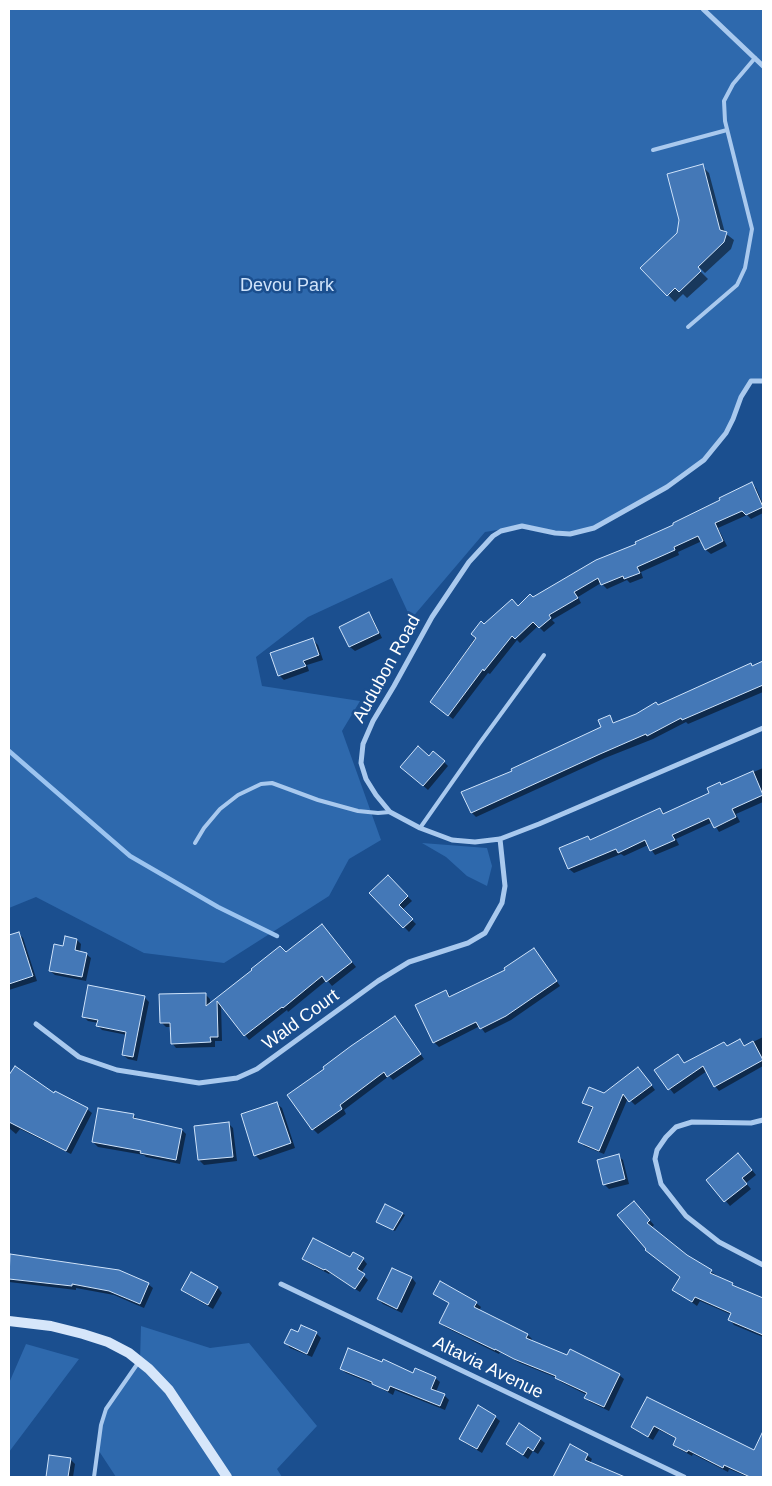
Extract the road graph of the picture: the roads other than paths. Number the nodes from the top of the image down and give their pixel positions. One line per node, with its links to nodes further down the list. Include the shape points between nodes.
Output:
1 (703, 9): 2 (street)
2 (755, 58): 3 (street); 4 (lane, via 733,84 724,101)
3 (763, 66)
4 (727, 130): 5 (lane); 6 (lane, via 752,229 746,268 737,285)
5 (653, 150)
6 (688, 328)
7 (763, 381): 10 (street, Audubon Road, via 751,381 740,397 726,433 704,460 666,487 594,528 570,534 522,526 501,531 468,562 432,617 363,744 361,763 366,779)
8 (544, 655): 11 (lane)
9 (763, 728): 12 (street, Audubon Road)
10 (390, 812): 11 (street, Audubon Road); 13 (lane, via 358,810 272,783 261,784 238,795 220,809)
11 (420, 828): 12 (street, Audubon Road, via 452,840)
12 (500, 839): 14 (street, Wald Court, via 505,886 502,903 485,933 468,943 409,962 257,1069 237,1078 199,1083 117,1070 80,1057)
13 (195, 843)
14 (36, 1024)
15 (763, 1120): 16 (street, via 751,1123 692,1122 676,1127 657,1150 654,1159 661,1184 686,1216 719,1242)
16 (763, 1264)
17 (281, 1284): 22 (street, Altavia Avenue)
18 (9, 1321): 19 (main road, via 83,1334 108,1342)
19 (140, 1361): 20 (lane, via 106,1409); 21 (main road, via 169,1390)
20 (94, 1477)
21 (227, 1477)
22 (684, 1477)

